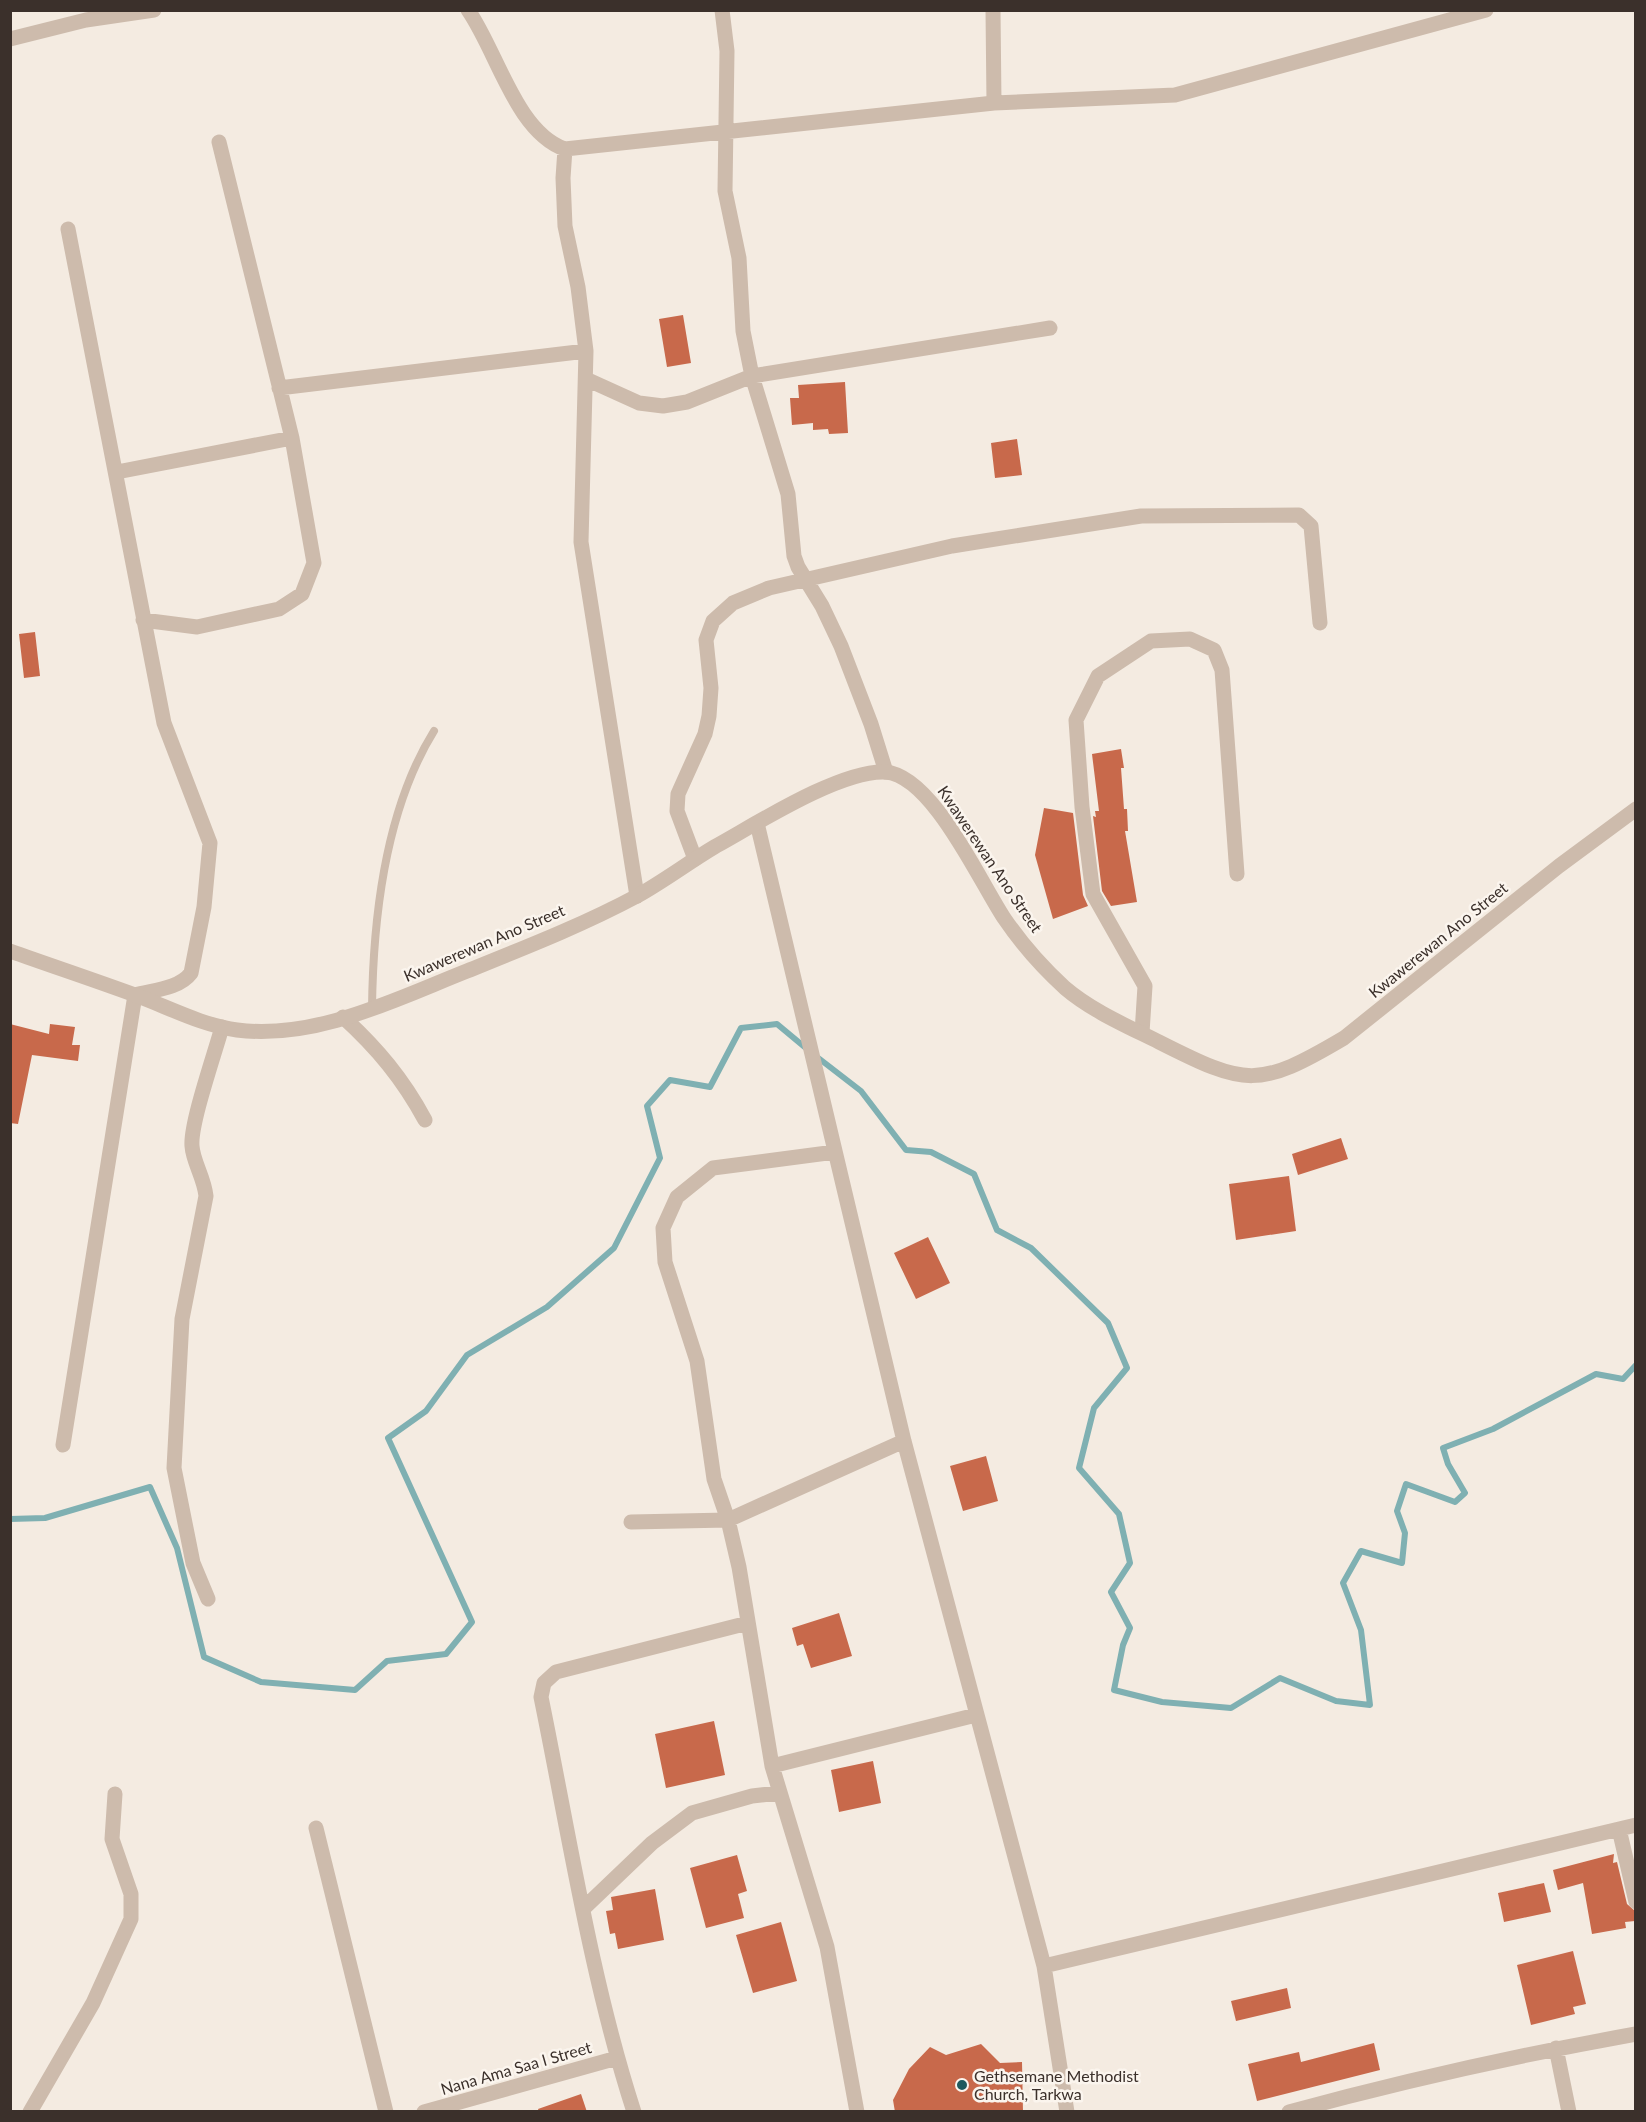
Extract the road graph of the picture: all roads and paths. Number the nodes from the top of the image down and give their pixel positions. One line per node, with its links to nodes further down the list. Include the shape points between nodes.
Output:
1 (468, 10): 10 (street, via 525,115 541,136)
2 (722, 10): 8 (street, via 727,51)
3 (993, 10): 7 (street)
4 (1485, 10): 7 (street, via 1175,95)
5 (149, 11): 6 (street)
6 (10, 39)
7 (994, 103): 8 (street)
8 (724, 130): 10 (street); 14 (street, via 725,191 739,258 743,331)
9 (219, 142): 16 (street)
10 (565, 149): 13 (street, via 565,226)
11 (68, 229): 18 (street)
12 (1050, 328): 14 (street)
13 (586, 351): 15 (street); 16 (street)
14 (752, 376): 15 (street, via 687,402 663,406 639,403); 19 (street, via 788,494 794,556)
15 (586, 379): 28 (street, via 581,542)
16 (279, 388): 17 (street)
17 (292, 438): 18 (street); 20 (street, via 314,563 302,594 279,609 196,627)
18 (117, 472): 20 (street)
19 (804, 580): 21 (street, via 952,546 1141,516 1299,515 1311,526); 23 (street, via 841,646); 26 (street, via 769,588 733,603 712,621 706,640 711,688 705,734 678,794 677,811)
20 (143, 620): 30 (street, via 164,723 210,843 204,907 191,973 177,984)
21 (1320, 623)
22 (434, 731): 31 (lane, via 417,759 389,847 372,948)
23 (886, 772): 25 (street, Kwawerewan Ano Street, via 853,778 810,794); 34 (street, Kwawerewan Ano Street, via 913,783 933,802 1006,921 1067,989 1107,1016)
24 (1635, 809): 34 (street, Kwawerewan Ano Street, via 1344,1038 1305,1061 1266,1076 1233,1076)
25 (757, 823): 26 (street, Kwawerewan Ano Street); 36 (street)
26 (695, 859): 28 (street, Kwawerewan Ano Street)
27 (1237, 874): 34 (street, via 1222,670 1214,650 1190,639 1151,641 1098,676 1076,720 1093,894 1145,986)
28 (637, 896): 31 (street, Kwawerewan Ano Street, via 511,953)
29 (10, 951): 30 (street, Kwawerewan Ano Street)
30 (135, 995): 33 (street, Kwawerewan Ano Street); 38 (street)
31 (372, 1009): 32 (street, Kwawerewan Ano Street)
32 (343, 1017): 33 (street, Kwawerewan Ano Street, via 269,1032); 35 (street, via 385,1057)
33 (222, 1027): 41 (street, via 192,1146 206,1196 182,1319 174,1468 193,1563)
34 (1142, 1033)
35 (425, 1120)
36 (835, 1152): 37 (street); 39 (street, via 713,1168 676,1197 663,1228 665,1262 697,1361 714,1479)
37 (904, 1441): 39 (street); 43 (street)
38 (63, 1445)
39 (728, 1520): 40 (street); 42 (street)
40 (631, 1522)
41 (208, 1599)
42 (748, 1623): 44 (street); 51 (street, via 556,1672 544,1683 541,1697)
43 (976, 1715): 44 (street); 52 (street)
44 (772, 1766): 45 (street)
45 (779, 1793): 51 (street, via 752,1796 692,1813 652,1843); 60 (street, via 827,1947)
46 (115, 1794): 56 (street, via 112,1839 131,1894 131,1920 93,2003)
47 (1635, 1825): 49 (street)
48 (316, 1828): 57 (street)
49 (1619, 1829): 50 (street); 52 (street)
50 (1635, 1902)
51 (584, 1908): 55 (street)
52 (1044, 1966): 61 (street)
53 (1635, 2034): 54 (street)
54 (1556, 2049): 62 (street, via 1376,2088); 63 (street)
55 (617, 2058): 58 (street, Nana Ama Saa I Street); 59 (street)
56 (30, 2112)
57 (386, 2112)
58 (424, 2112)
59 (634, 2112)
60 (857, 2112)
61 (1067, 2112)
62 (1289, 2112)
63 (1569, 2112)

